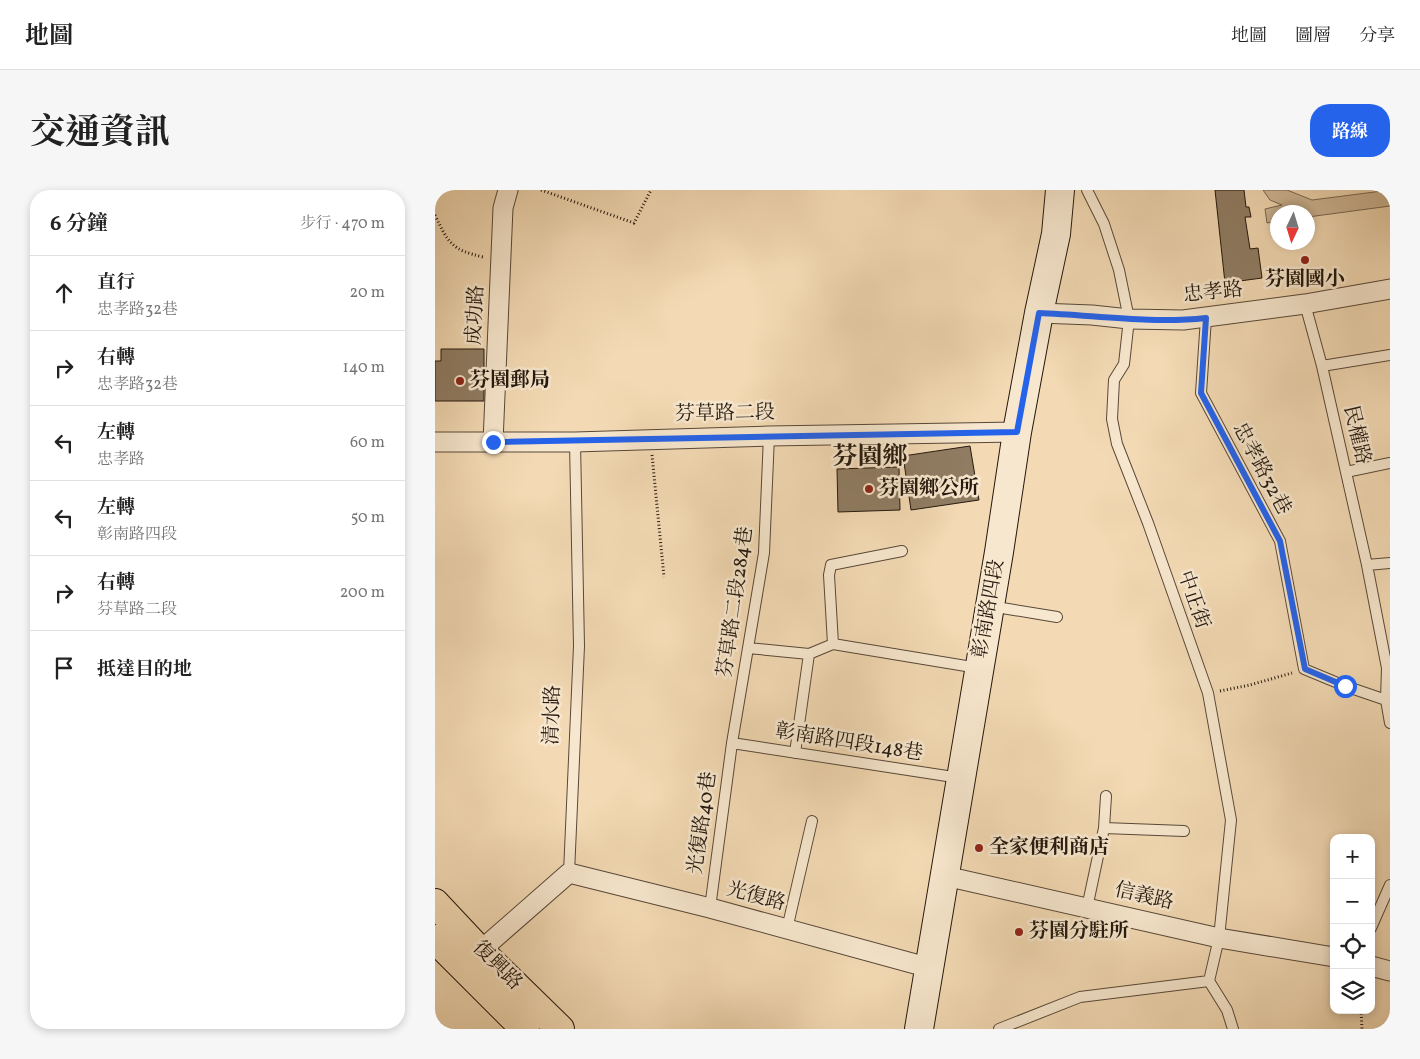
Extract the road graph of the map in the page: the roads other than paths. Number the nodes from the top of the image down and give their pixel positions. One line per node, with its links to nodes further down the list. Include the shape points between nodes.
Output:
1 (508, 190): 14 (street, 成功路, via 503,208)
2 (1060, 190): 6 (street, 彰南路四段, via 1056,234)
3 (1087, 190): 8 (lane, 中正街, via 1104,224 1119,270)
4 (1390, 288): 5 (street, 忠孝路)
5 (1305, 304): 7 (street, 忠孝路); 10 (lane, 民權路)
6 (1039, 313): 8 (street, 忠孝路); 11 (street, 彰南路四段)
7 (1206, 318): 8 (street, 忠孝路); 28 (lane, 忠孝路32巷, via 1201,393 1280,541 1305,669)
8 (1129, 320): 45 (lane, 中正街, via 1124,364 1114,380 1111,420 1208,693 1231,820)
9 (1390, 355): 10 (lane)
10 (1322, 366): 17 (lane, 民權路)
11 (1017, 432): 12 (street, 芬草路二段); 21 (street, 彰南路四段)
12 (769, 436): 15 (street, 芬草路二段); 24 (lane, 芬草路二段284巷, via 764,553)
13 (435, 442): 14 (street, 芬草路二段)
14 (493, 442): 15 (street, 芬草路二段)
15 (575, 442): 37 (lane, 清水路, via 579,646)
16 (1390, 463): 17 (lane)
17 (1346, 472): 20 (lane, 民權路)
18 (902, 550): 23 (lane, via 831,565)
19 (1390, 563): 20 (lane)
20 (1367, 566): 27 (lane, 民權路)
21 (989, 606): 22 (lane); 26 (street, 彰南路四段)
22 (1057, 617)
23 (833, 644): 25 (lane); 26 (lane)
24 (748, 648): 25 (lane); 30 (lane, 芬草路二段284巷)
25 (809, 654): 31 (lane)
26 (980, 668): 32 (street, 彰南路四段)
27 (1389, 668): 28 (lane, 民權路)
28 (1386, 700): 29 (lane, 民權路)
29 (1390, 723)
30 (732, 743): 31 (lane, 彰南路四段148巷); 41 (lane, 光復路40巷)
31 (795, 753): 32 (lane, 彰南路四段148巷)
32 (961, 778): 38 (street, 彰南路四段)
33 (1106, 796): 35 (lane)
34 (812, 821): 44 (lane)
35 (1104, 828): 36 (lane); 42 (lane)
36 (1184, 831)
37 (569, 873): 41 (street, 光復路); 47 (street)
38 (945, 876): 42 (street, 信義路); 50 (street, 彰南路四段)
39 (1390, 886): 43 (lane)
40 (435, 902): 47 (main road, 復興路)
41 (710, 908): 44 (street, 光復路)
42 (1087, 908): 45 (street, 信義路)
43 (1373, 924)
44 (787, 929): 50 (street, 光復路)
45 (1219, 938): 48 (street, 信義路); 52 (lane, 中正街)
46 (435, 939): 53 (main road, 復興路)
47 (480, 951): 54 (main road, 復興路)
48 (1330, 956)
49 (1375, 967): 51 (street)
50 (930, 968): 55 (street, 彰南路四段)
51 (1390, 971)
52 (1209, 981): 56 (lane, via 1080,997); 57 (lane, via 1227,1010)
53 (525, 1029)
54 (560, 1029)
55 (919, 1029)
56 (999, 1029)
57 (1233, 1029)

